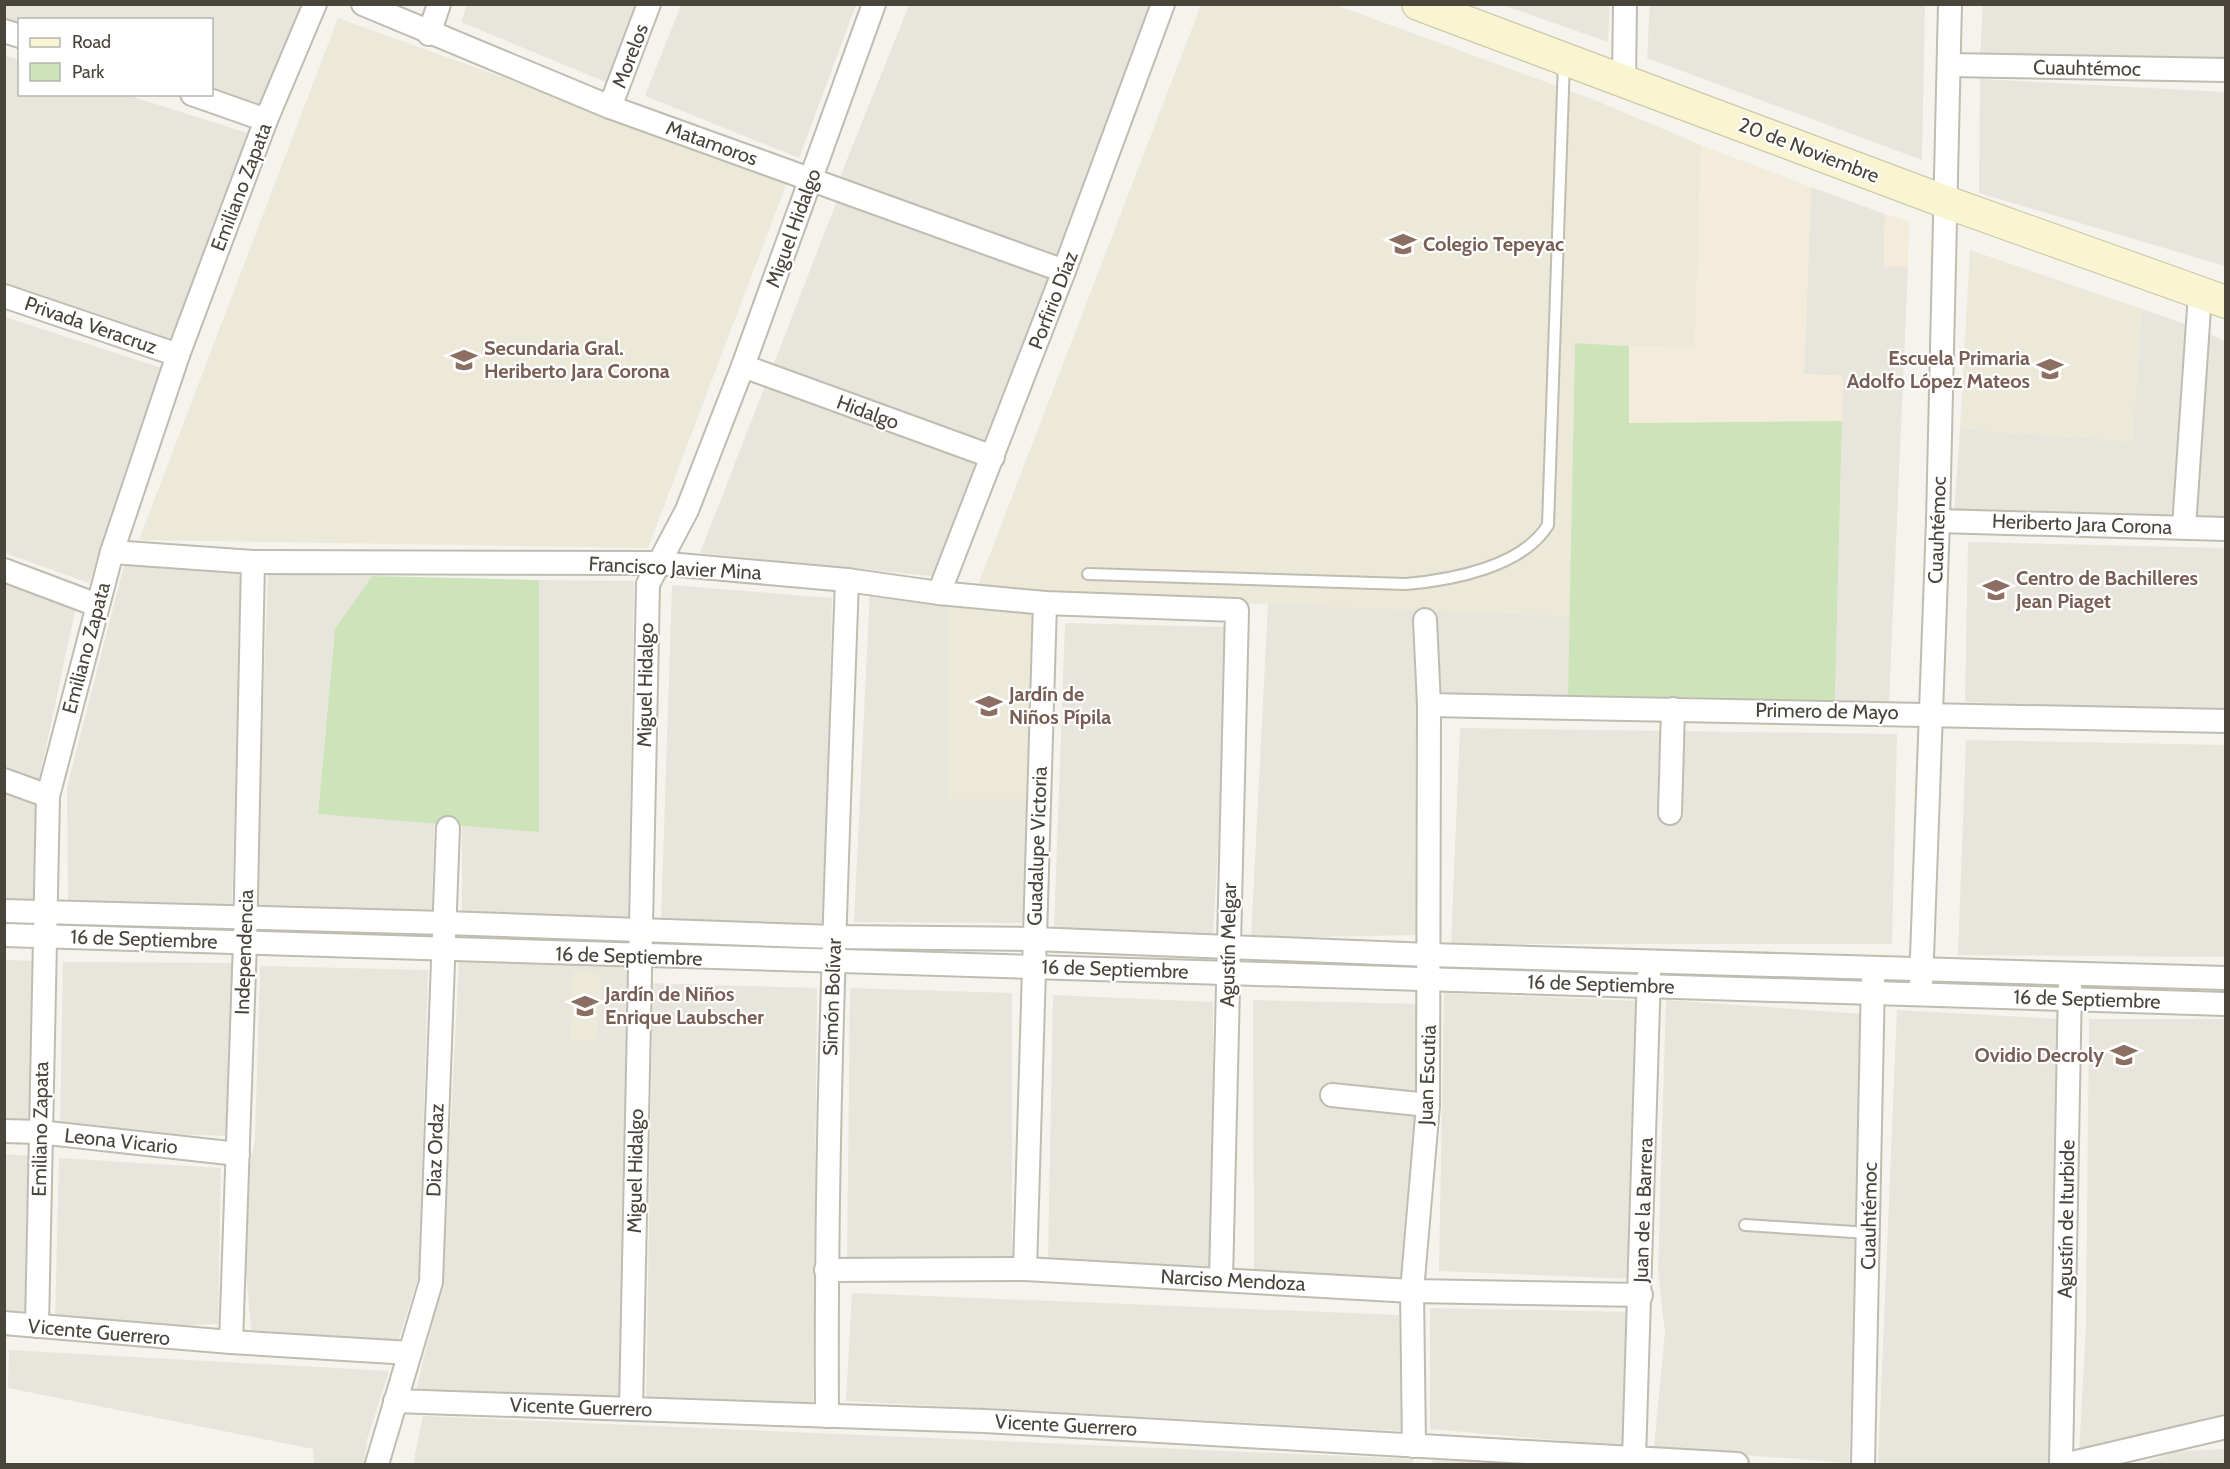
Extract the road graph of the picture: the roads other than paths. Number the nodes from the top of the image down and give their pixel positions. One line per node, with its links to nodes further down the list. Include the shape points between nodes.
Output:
1 (315, 4): 17 (street, Emiliano Zapata)
2 (363, 4): 10 (street, Matamoros)
3 (439, 4): 10 (street)
4 (649, 4): 16 (street, Morelos)
5 (874, 4): 18 (street, Miguel Hidalgo)
6 (1163, 4): 20 (street, Porfirio Díaz)
7 (1625, 4): 14 (street)
8 (1950, 4): 12 (street, Cuauhtémoc)
9 (1425, 6): 11 (main road, 20 de Noviembre)
10 (429, 34): 16 (street, Matamoros)
11 (1564, 59): 14 (main road, 20 de Noviembre); 33 (lane, via 1548,525 1540,537 1500,564 1439,581 1406,584)
12 (1949, 65): 13 (street, Cuauhtémoc); 19 (street, Cuauhtémoc)
13 (2226, 70)
14 (1624, 81): 19 (main road, 20 de Noviembre)
15 (198, 96): 17 (street)
16 (610, 107): 18 (street, Matamoros)
17 (266, 120): 23 (street, Emiliano Zapata)
18 (811, 179): 20 (street, Matamoros); 24 (street, Miguel Hidalgo)
19 (1946, 202): 22 (main road, 20 de Noviembre); 26 (street, Cuauhtémoc)
20 (1064, 271): 25 (street, Porfirio Díaz)
21 (4, 296): 23 (street, Privada Veracruz)
22 (2217, 298): 27 (street, 20 de Noviembre)
23 (178, 355): 29 (street, Emiliano Zapata)
24 (743, 366): 25 (street, Hidalgo); 31 (street, Miguel Hidalgo, via 687,510)
25 (993, 458): 35 (street, Porfirio Díaz)
26 (1938, 521): 27 (street, Heriberto Jara Corona); 42 (street, Cuauhtémoc)
27 (2184, 527): 28 (street, Heriberto Jara Corona)
28 (2226, 529)
29 (112, 552): 30 (street, Francisco Javier Mina); 37 (street, Emiliano Zapata)
30 (253, 562): 31 (street, Francisco Javier Mina); 50 (street, Independencia)
31 (657, 563): 34 (street, Francisco Javier Mina); 52 (street, Miguel Hidalgo, via 648,584)
32 (4, 570): 37 (street)
33 (1088, 574)
34 (847, 579): 35 (street, Francisco Javier Mina); 55 (street, Simón Bolívar)
35 (939, 593): 36 (street, Francisco Javier Mina)
36 (1045, 603): 38 (street, Francisco Javier Mina); 56 (street, Guadalupe Victoria)
37 (97, 605): 45 (street, Emiliano Zapata)
38 (1237, 610): 58 (street, Agustín Melgar)
39 (1425, 620): 40 (street, Juan Escutia)
40 (1429, 705): 41 (street, Primero de Mayo); 60 (street, Juan Escutia)
41 (1674, 709): 42 (street, Primero de Mayo); 46 (street)
42 (1929, 713): 43 (street, Primero de Mayo); 66 (street, Cuauhtémoc)
43 (2226, 721)
44 (4, 780): 45 (street)
45 (48, 796): 49 (street, Emiliano Zapata)
46 (1670, 813)
47 (448, 828): 51 (street, Diaz Ordaz)
48 (4, 912): 49 (street, 16 de Septiembre)
49 (44, 912): 50 (street, 16 de Septiembre); 54 (street, Emiliano Zapata)
50 (245, 918): 51 (street, 16 de Septiembre); 57 (street, Independencia)
51 (445, 923): 52 (street, 16 de Septiembre); 59 (street, Diaz Ordaz)
52 (640, 932): 55 (street, 16 de Septiembre); 61 (street, Miguel Hidalgo)
53 (4, 935): 54 (street, 16 de Septiembre)
54 (44, 936): 57 (street, 16 de Septiembre); 79 (street, Emiliano Zapata)
55 (834, 937): 56 (street, 16 de Septiembre); 63 (street, Simón Bolívar)
56 (1034, 939): 58 (street, 16 de Septiembre); 64 (street, Guadalupe Victoria)
57 (245, 942): 59 (street, 16 de Septiembre); 80 (street, Independencia)
58 (1228, 947): 60 (street, 16 de Septiembre); 67 (street, Agustín Melgar)
59 (444, 948): 61 (street, 16 de Septiembre); 91 (street, Diaz Ordaz, via 431,1282)
60 (1429, 955): 62 (street, 16 de Septiembre); 69 (street, Juan Escutia)
61 (639, 957): 63 (street, 16 de Septiembre); 93 (street, Miguel Hidalgo)
62 (1649, 962): 65 (street, 16 de Septiembre); 71 (street, Juan de la Barrera)
63 (833, 963): 64 (street, 16 de Septiembre); 84 (street, Simón Bolívar)
64 (1033, 965): 67 (street, 16 de Septiembre); 83 (street, Guadalupe Victoria)
65 (1873, 968): 66 (street, 16 de Septiembre); 72 (street, Cuauhtémoc)
66 (1922, 969): 68 (street, 16 de Septiembre); 73 (street, Cuauhtémoc)
67 (1227, 974): 69 (street, 16 de Septiembre); 85 (street, Agustín Melgar)
68 (2070, 974): 70 (street, 16 de Septiembre); 74 (street, Agustín de Iturbide)
69 (1429, 978): 71 (street, 16 de Septiembre); 77 (street, Juan Escutia)
70 (2226, 978)
71 (1649, 986): 72 (street, 16 de Septiembre); 87 (street, Juan de la Barrera)
72 (1873, 992): 73 (street, 16 de Septiembre); 82 (street, Cuauhtémoc)
73 (1920, 994): 74 (street, 16 de Septiembre)
74 (2069, 999): 75 (street, 16 de Septiembre); 101 (street, Agustín de Iturbide)
75 (2226, 1004)
76 (1332, 1095): 77 (street)
77 (1428, 1105): 86 (street, Juan Escutia)
78 (4, 1131): 79 (street, Leona Vicario)
79 (39, 1132): 80 (street, Leona Vicario); 89 (street, Emiliano Zapata)
80 (238, 1154): 90 (street, Independencia)
81 (1745, 1225): 82 (lane)
82 (1869, 1233): 100 (street, Cuauhtémoc)
83 (1024, 1269): 84 (street, Narciso Mendoza); 85 (street, Narciso Mendoza)
84 (826, 1270): 94 (street, Simón Bolívar)
85 (1221, 1279): 86 (street, Narciso Mendoza)
86 (1412, 1291): 87 (street, Narciso Mendoza); 96 (street, Juan Escutia)
87 (1641, 1295): 97 (street, Juan de la Barrera)
88 (4, 1323): 89 (street, Vicente Guerrero)
89 (36, 1326): 90 (street, Vicente Guerrero)
90 (231, 1342): 91 (street, Vicente Guerrero)
91 (410, 1353): 92 (street, Diaz Ordaz)
92 (394, 1401): 93 (street, Vicente Guerrero); 98 (street, Diaz Ordaz)
93 (631, 1409): 94 (street, Vicente Guerrero)
94 (827, 1416): 96 (street, Vicente Guerrero, via 985,1420)
95 (2226, 1427): 102 (street)
96 (1414, 1446): 97 (street, Vicente Guerrero)
97 (1634, 1458): 99 (street, Vicente Guerrero)
98 (377, 1464)
99 (1737, 1464)
100 (1863, 1464)
101 (2061, 1464)
102 (2068, 1464)

